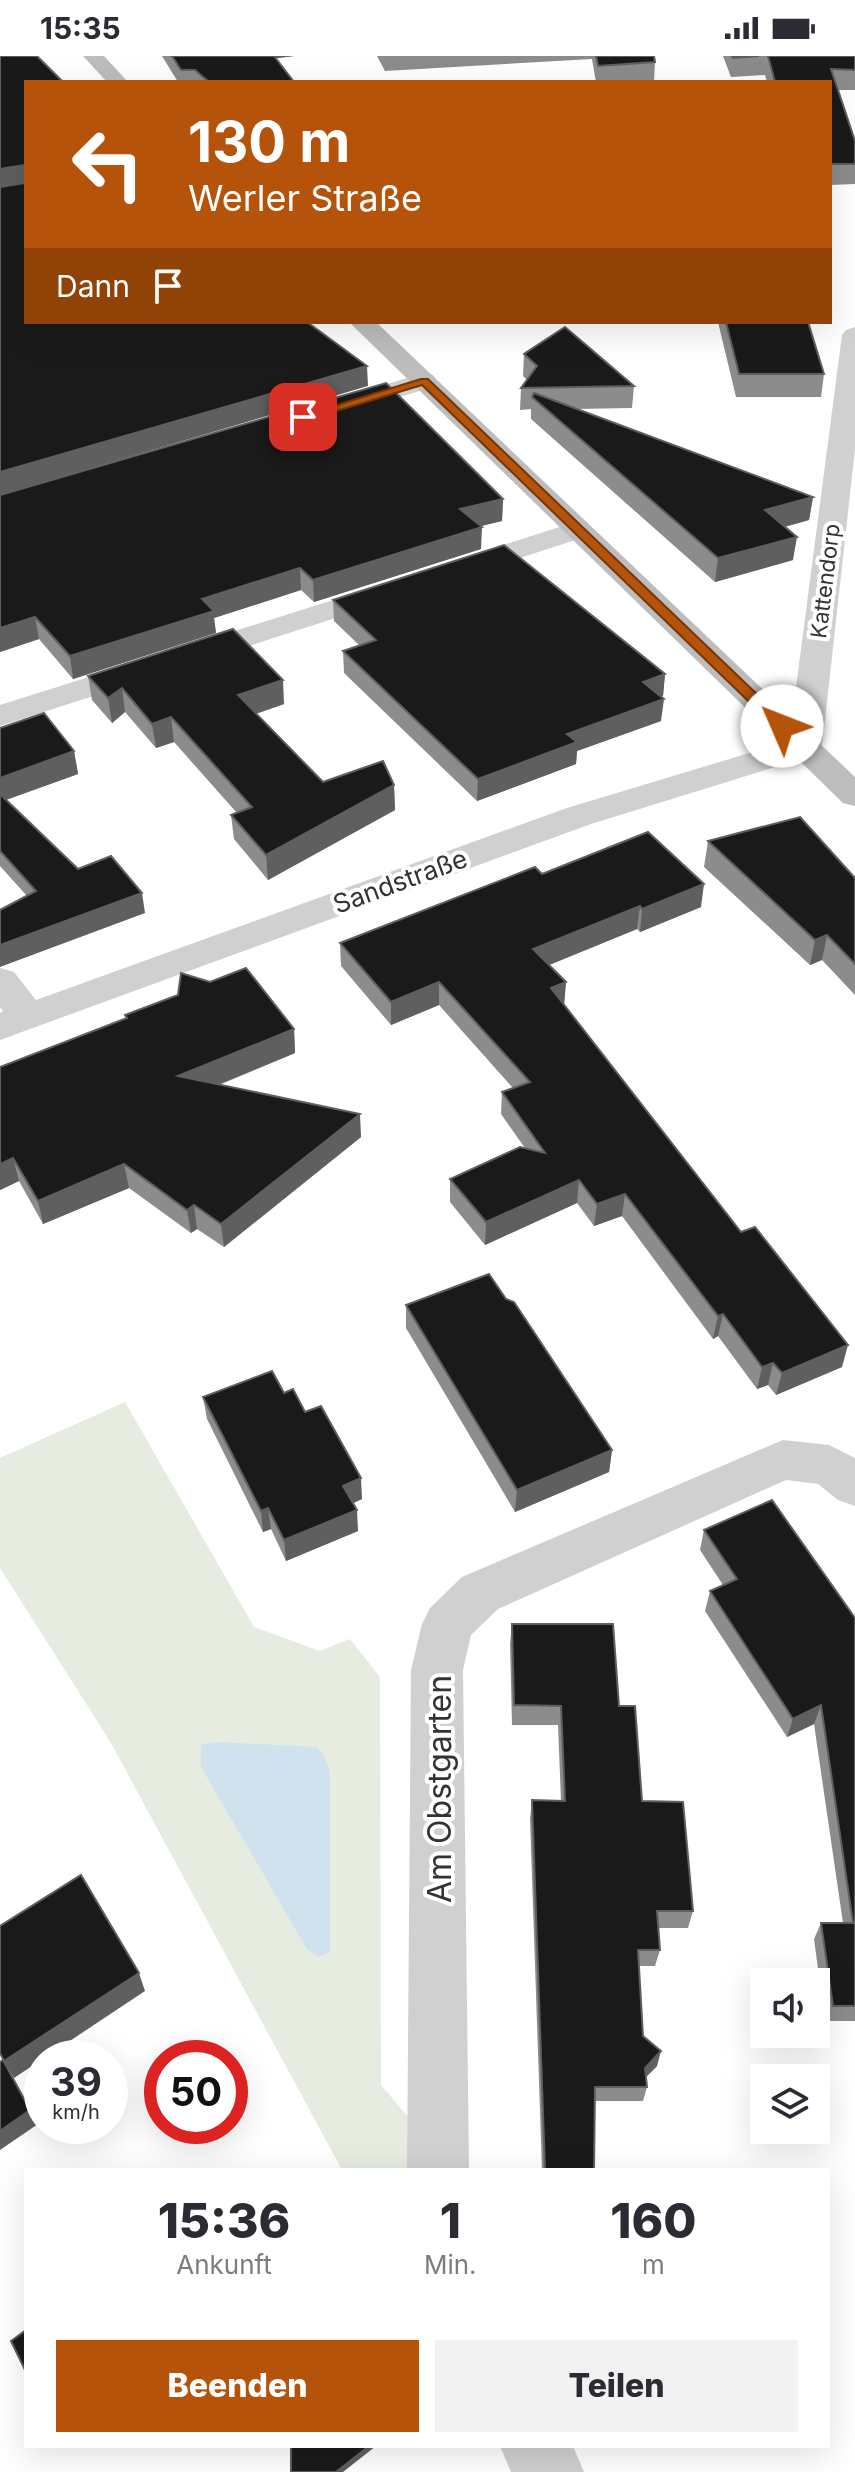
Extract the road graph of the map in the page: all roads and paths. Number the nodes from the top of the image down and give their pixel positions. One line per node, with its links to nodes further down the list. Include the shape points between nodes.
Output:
1 (93, 56): 2 (main road)
2 (116, 80)
3 (364, 324): 6 (main road)
4 (855, 335): 5 (street, Kattendorp)
5 (854, 368): 10 (street, Kattendorp)
6 (424, 381): 7 (street); 8 (main road)
7 (303, 417)
8 (578, 530): 9 (street); 10 (main road)
9 (0, 716)
10 (805, 747): 11 (main road); 13 (street, Sandstraße, via 579,816)
11 (855, 796)
12 (0, 981): 13 (street)
13 (14, 1022)
14 (855, 1486): 15 (street, Am Obstgarten, via 829,1465 783,1460 480,1593 448,1624 437,1670)
15 (438, 2168)
16 (535, 2448): 17 (street)
17 (550, 2472)

